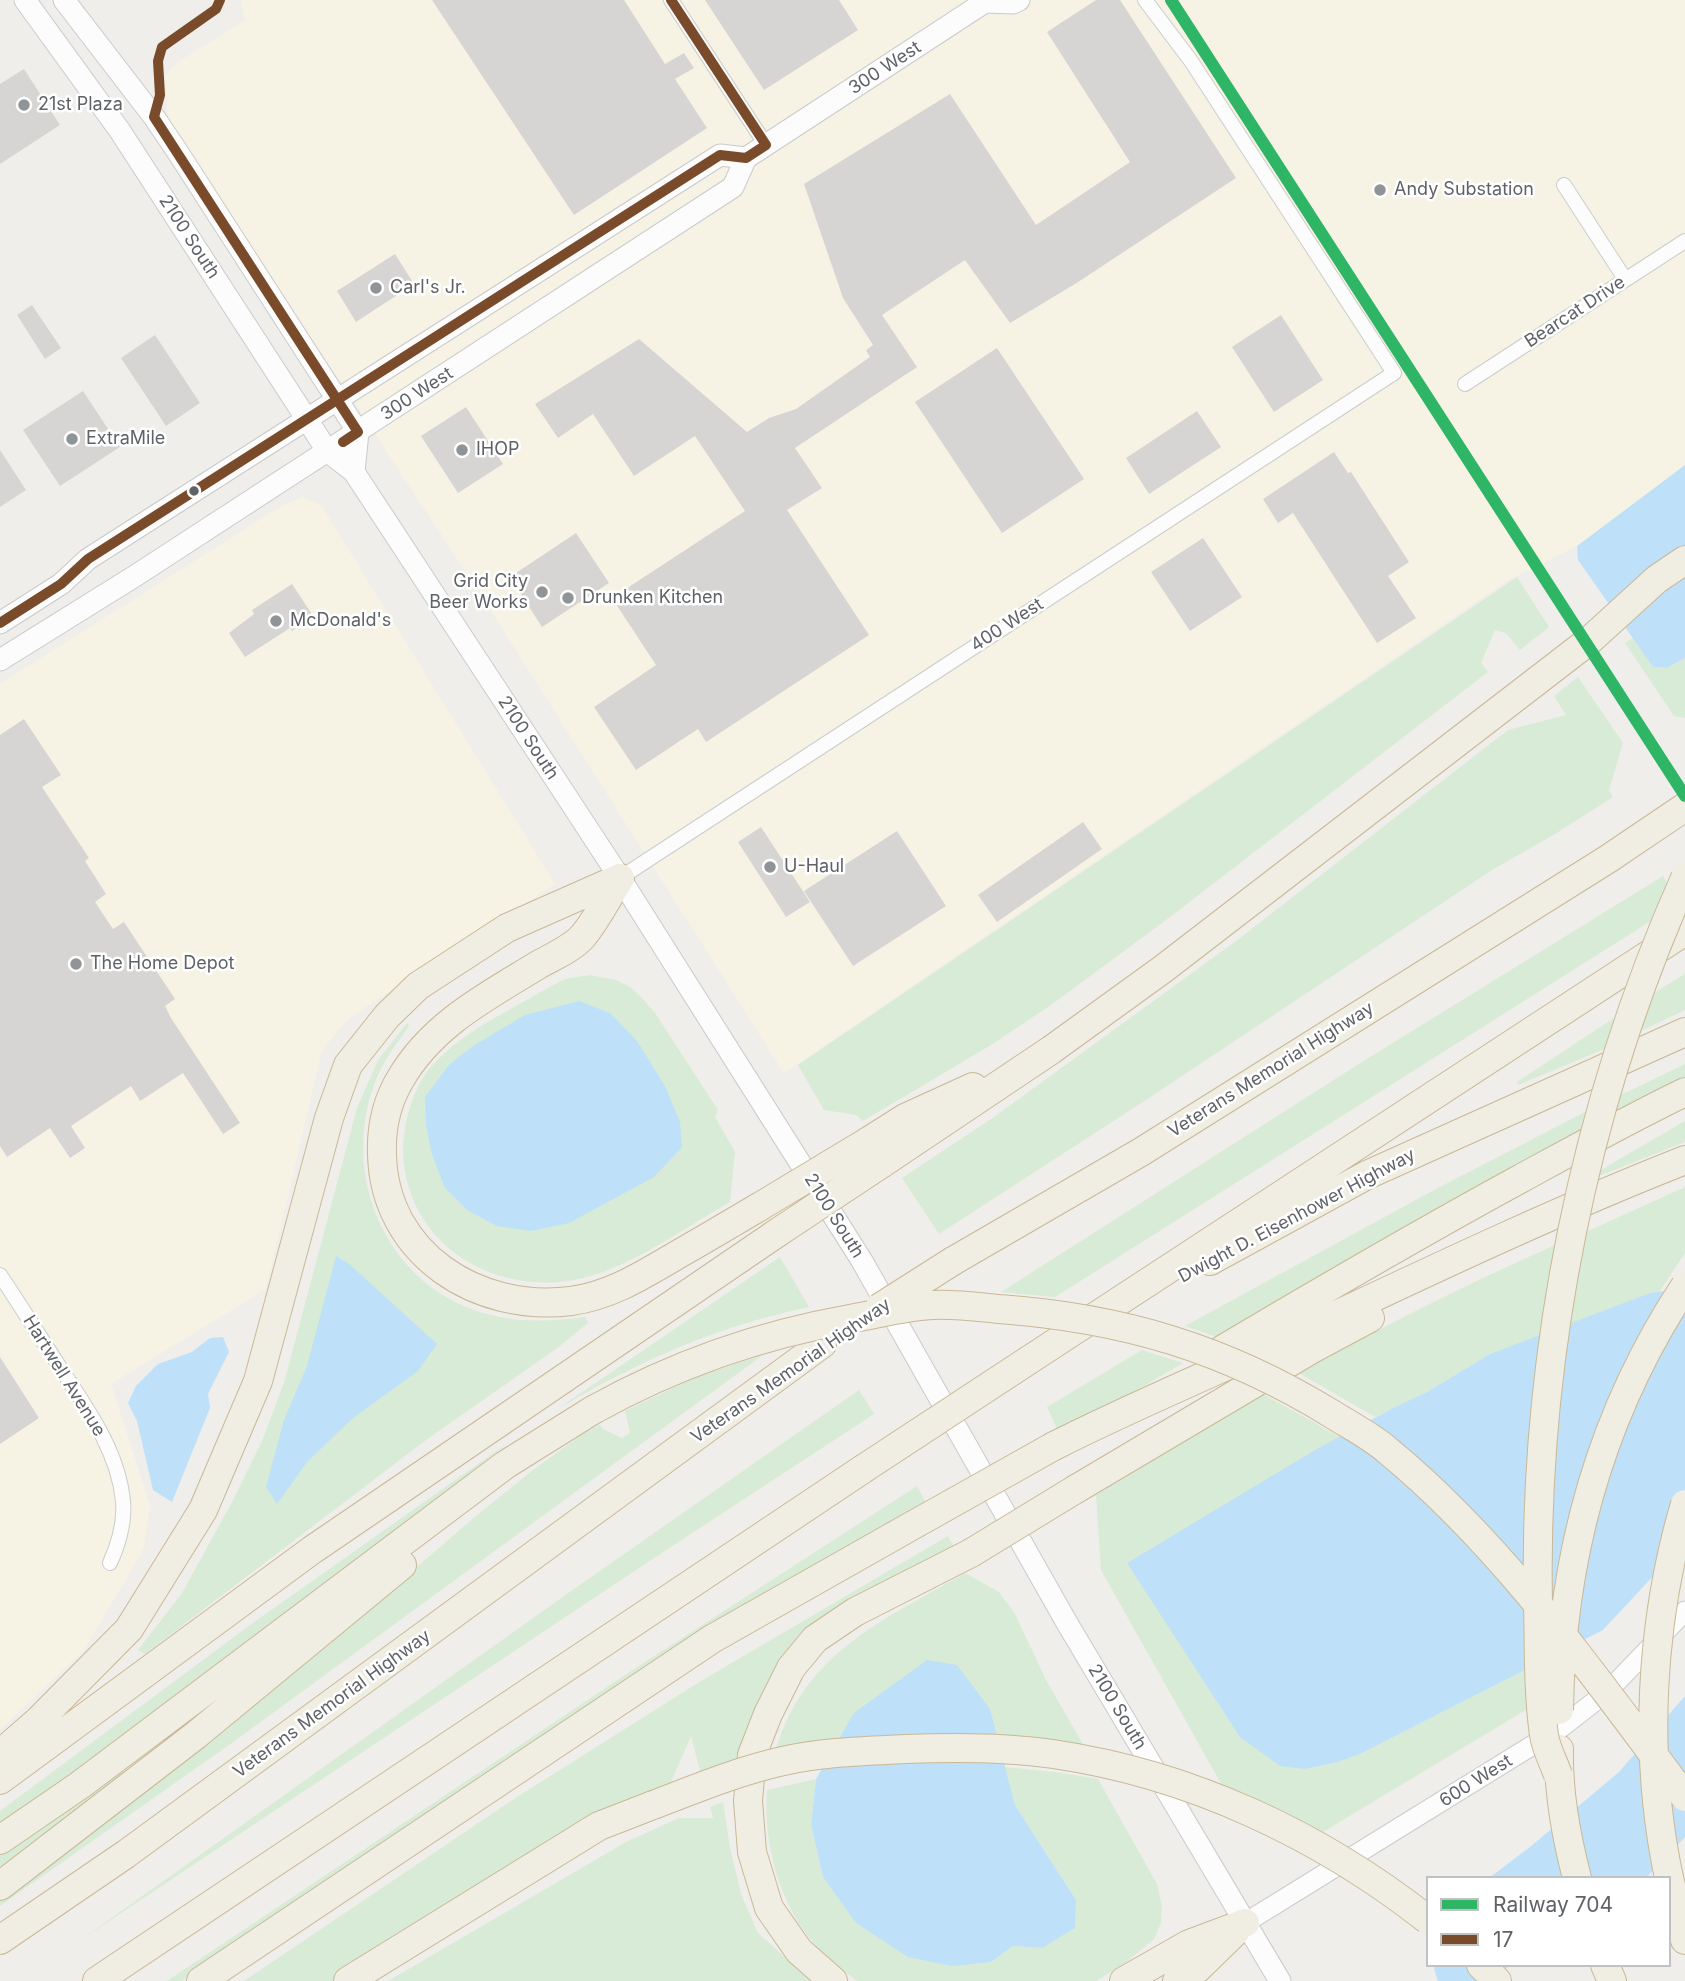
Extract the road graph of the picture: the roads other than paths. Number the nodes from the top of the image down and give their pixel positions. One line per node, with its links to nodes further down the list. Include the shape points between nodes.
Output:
1 (25, 0): 14 (main road, 2100 South, via 120,131)
2 (64, 0): 13 (main road, 2100 South, via 154,117)
3 (671, 0): 7 (street)
4 (1018, 0): 6 (main road, 300 West)
5 (1145, 0): 25 (street, 400 West, via 1191,61 1394,373)
6 (988, 1): 7 (main road, 300 West)
7 (766, 145): 8 (main road, 300 West)
8 (747, 158): 13 (main road, 300 West, via 720,155); 15 (main road, 300 West, via 733,187)
9 (1564, 185): 11 (street)
10 (1685, 240): 11 (street, Bearcat Drive)
11 (1625, 279): 12 (street, Bearcat Drive)
12 (1465, 384)
13 (338, 400): 14 (main road, 300 West); 15 (main road, 2100 South)
14 (307, 419): 16 (main road, 2100 South); 21 (main road, 300 West, via 88,559 61,584)
15 (358, 432): 16 (main road, 300 West); 17 (main road)
16 (328, 452): 17 (main road, 2100 South); 23 (main road, 300 West)
17 (354, 472): 25 (main road, 2100 South)
18 (1685, 543): 22 (highway, via 1650,569)
19 (1685, 560): 22 (highway, via 1657,579)
20 (1685, 579): 22 (highway)
21 (0, 623)
22 (1590, 640): 30 (highway, via 1051,1050 905,1118)
23 (0, 660)
24 (1685, 807): 52 (highway, Veterans Memorial Highway, bridge, via 1141,1152 953,1261 822,1344 137,1846)
25 (620, 878): 30 (highway, bridge, via 582,938 445,1024 410,1064 392,1096 383,1132 383,1168 393,1208 418,1249 454,1279 478,1291 545,1303 579,1300 625,1285 760,1207); 41 (highway, via 508,928 418,986 348,1065 329,1118 258,1381 203,1510 129,1629); 51 (main road, 2100 South, via 862,1261 1067,1623)
26 (1685, 878): 42 (highway, bridge, via 1633,1010 1595,1132 1553,1350 1542,1448 1538,1581 1544,1738)
27 (1677, 936): 35 (highway)
28 (1685, 1032): 35 (highway, Dwight D. Eisenhower Highway, via 1367,1175)
29 (1685, 1092): 36 (highway, via 1353,1271)
30 (874, 1153): 43 (highway, bridge, via 777,1233 312,1550)
31 (1685, 1160): 32 (highway)
32 (1539, 1222): 36 (highway); 58 (highway, bridge, via 1301,1355 971,1553 855,1612 816,1639 791,1668 768,1714 752,1755 748,1801 752,1852 769,1908 799,1951)
33 (0, 1275): 39 (street, Hartwell Avenue, via 89,1411 109,1450 123,1500 119,1544)
34 (1685, 1286): 42 (highway, bridge, via 1625,1395 1579,1528 1561,1644)
35 (1029, 1360): 55 (highway, bridge)
36 (1105, 1420): 56 (highway, bridge, via 712,1639)
37 (565, 1428): 44 (highway, bridge, via 648,1381 724,1350 907,1308 937,1305 1033,1311 1182,1342 1309,1400 1385,1448 1416,1475 1475,1533 1559,1631); 45 (highway, via 505,1465); 48 (highway, via 196,1735)
38 (1685, 1504): 47 (highway, bridge, via 1665,1588 1654,1707 1658,1805)
39 (110, 1563)
40 (1685, 1611): 51 (street, 600 West, via 1608,1691 1562,1727)
41 (0, 1754)
42 (1558, 1775): 46 (highway)
43 (0, 1780)
44 (1685, 1797)
45 (0, 1840)
46 (1577, 1876)
47 (1669, 1876)
48 (0, 1886)
49 (1671, 1886): 53 (highway)
50 (1426, 1919): 57 (highway, bridge, via 1371,1879 1262,1816 1175,1783 1053,1755 965,1747 866,1751 784,1761 716,1781 599,1826)
51 (1245, 1923): 59 (highway, via 1189,1944); 60 (highway, via 1197,1969); 61 (main road, 2100 South)
52 (0, 1940)
53 (1685, 1940)
54 (1483, 1967): 62 (highway)
55 (97, 1981)
56 (201, 1981)
57 (348, 1981)
58 (834, 1981)
59 (1124, 1981)
60 (1177, 1981)
61 (1280, 1981)
62 (1497, 1981)

